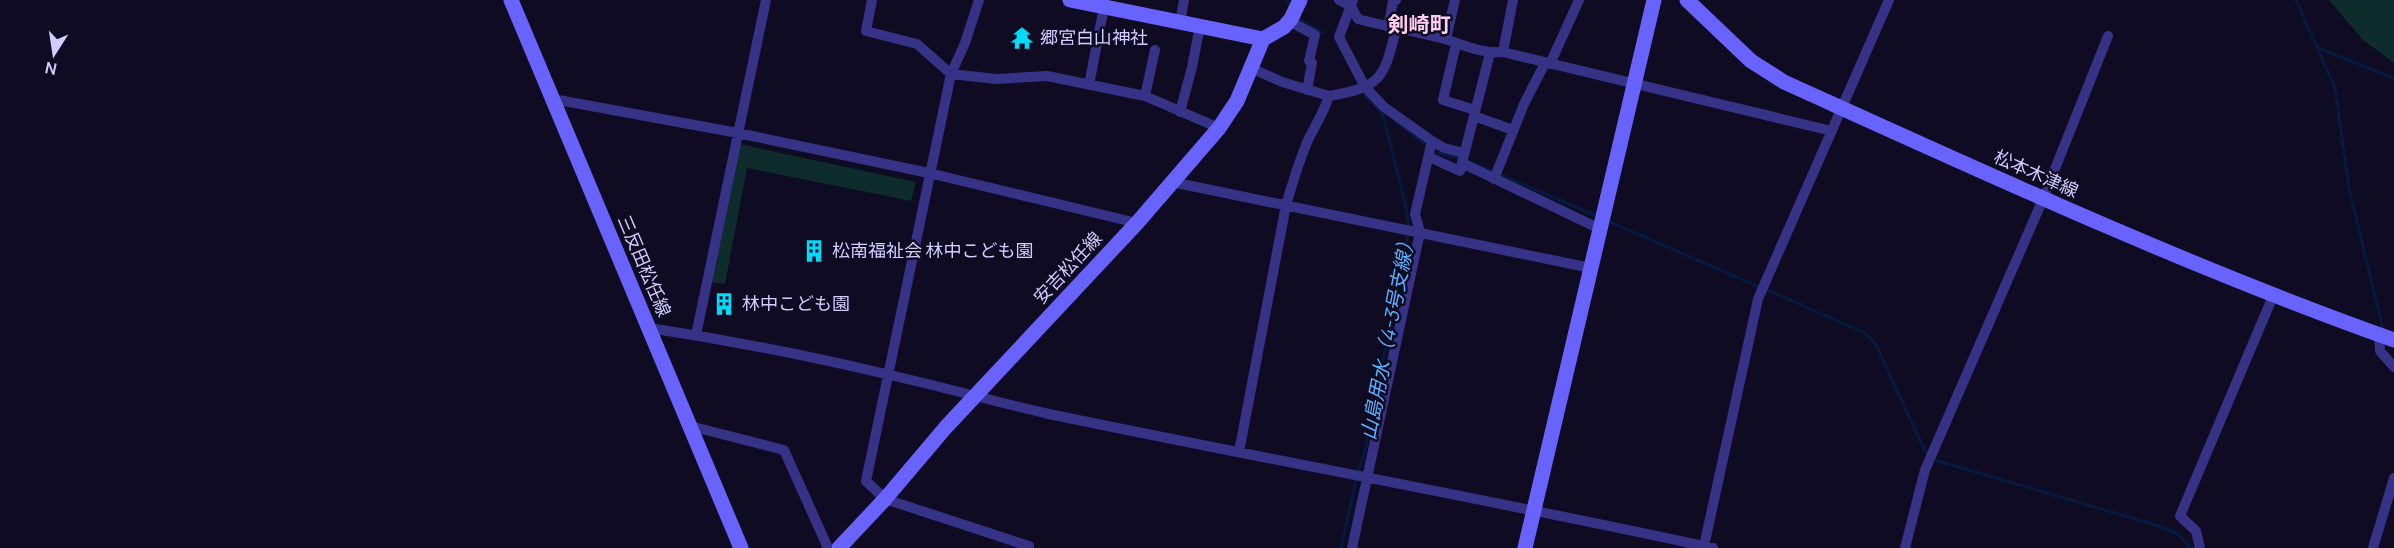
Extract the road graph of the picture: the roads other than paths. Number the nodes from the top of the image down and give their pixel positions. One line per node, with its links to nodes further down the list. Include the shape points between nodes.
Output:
1 (511, 0): 36 (main road, 三反田松任線)
2 (766, 0): 43 (street)
3 (872, 0): 29 (street, via 866,31 917,44)
4 (978, 0): 29 (street)
5 (1070, 0): 16 (main road)
6 (1184, 0): 18 (street)
7 (1339, 0): 15 (street)
8 (1396, 0): 20 (street)
9 (1513, 0): 25 (street)
10 (1579, 0): 27 (street)
11 (1654, 0): 30 (main road)
12 (1687, 0): 37 (main road, 松本木津線, via 1751,61 1784,82)
13 (1889, 0): 37 (street)
14 (1450, 1): 23 (street)
15 (1352, 3): 20 (street, via 1358,19); 32 (street, via 1339,37)
16 (1104, 7): 18 (main road); 31 (street)
17 (1295, 11): 22 (main road, via 1284,27); 33 (street, via 1315,35)
18 (1180, 23): 19 (main road)
19 (1200, 26): 22 (main road); 38 (street)
20 (1392, 28): 23 (street); 32 (street, via 1388,66 1375,82)
21 (2108, 36): 50 (street)
22 (1263, 39): 28 (main road, 安吉松任線)
23 (1451, 42): 26 (street); 39 (street, via 1443,100)
24 (1155, 50): 34 (street)
25 (1503, 52): 26 (street); 27 (street)
26 (1490, 53): 39 (street)
27 (1547, 63): 30 (street); 41 (street)
28 (1251, 68): 33 (street); 40 (main road, 安吉松任線)
29 (951, 75): 31 (street, via 996,79 1047,76); 47 (street)
30 (1634, 84): 42 (street); 52 (main road)
31 (1089, 85): 34 (street)
32 (1365, 87): 35 (street); 44 (street, via 1384,107)
33 (1307, 90): 35 (street)
34 (1145, 96): 38 (street)
35 (1329, 96): 51 (street, via 1295,174)
36 (553, 99): 43 (street); 57 (main road, 三反田松任線)
37 (1842, 108): 42 (street); 50 (main road, 松本木津線)
38 (1180, 112): 40 (street)
39 (1474, 113): 41 (street); 46 (street)
40 (1219, 128): 49 (main road, 安吉松任線)
41 (1513, 130): 48 (street)
42 (1832, 131): 70 (street, via 1763,289)
43 (738, 133): 47 (street); 58 (street)
44 (1432, 141): 45 (street); 46 (street)
45 (1429, 158): 46 (street, via 1460,171); 54 (street)
46 (1463, 160): 48 (street)
47 (929, 173): 53 (street); 62 (street)
48 (1494, 178): 52 (street)
49 (1172, 182): 51 (street); 53 (main road, 安吉松任線)
50 (2043, 199): 56 (main road, 松本木津線); 77 (street, via 1930,459)
51 (1286, 205): 54 (street); 65 (street)
52 (1602, 222): 55 (main road)
53 (1137, 223): 63 (main road, 安吉松任線)
54 (1413, 230): 55 (street); 66 (street)
55 (1591, 268): 69 (main road)
56 (2273, 296): 59 (main road, 松本木津線); 78 (street, via 2180,516 2196,531)
57 (649, 328): 58 (street); 64 (main road, 三反田松任線)
58 (696, 335): 62 (street)
59 (2379, 335): 60 (main road, 松本木津線); 61 (street, via 2379,351)
60 (2394, 340)
61 (2394, 367)
62 (887, 374): 63 (street); 68 (street, via 866,481)
63 (976, 396): 65 (street); 68 (main road, 安吉松任線)
64 (690, 426): 71 (main road, 三反田松任線); 72 (street, via 784,450)
65 (1239, 452): 66 (street)
66 (1361, 475): 69 (street); 75 (street)
67 (2394, 478): 79 (street)
68 (885, 499): 73 (main road, 安吉松任線); 74 (street)
69 (1534, 511): 70 (street); 76 (main road)
70 (1709, 547)
71 (741, 548)
72 (828, 548)
73 (839, 548)
74 (1029, 548)
75 (1352, 548)
76 (1525, 548)
77 (1905, 548)
78 (2200, 548)
79 (2373, 548)

